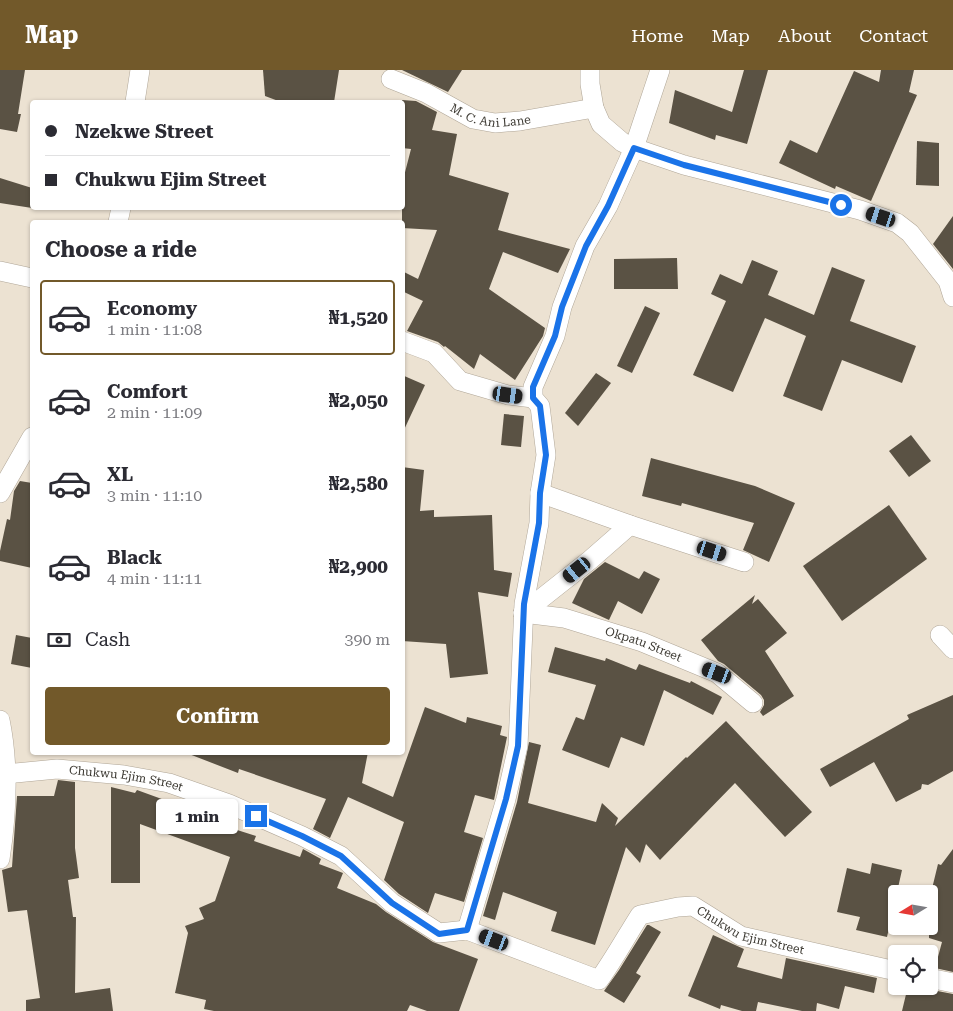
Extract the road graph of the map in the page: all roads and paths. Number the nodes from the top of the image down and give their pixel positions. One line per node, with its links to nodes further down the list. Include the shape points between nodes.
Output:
1 (140, 70): 5 (street)
2 (590, 70): 6 (street)
3 (660, 70): 7 (street)
4 (391, 79): 6 (street, M. C. Ani Lane, via 480,120 520,121)
5 (135, 100)
6 (594, 108): 7 (street, via 601,124)
7 (634, 148): 10 (street, via 684,165 860,210 897,223 910,233 948,281); 12 (street, via 586,246 562,307 555,336 533,387)
8 (0, 271): 9 (street)
9 (30, 278)
10 (953, 297)
11 (405, 342): 12 (street, via 434,353 460,382)
12 (533, 398): 15 (street, via 540,406 546,455)
13 (30, 440): 14 (street)
14 (0, 493)
15 (540, 493): 16 (street); 18 (street, via 539,523)
16 (630, 525): 17 (street); 18 (street)
17 (744, 562)
18 (523, 613): 21 (street, Okpatu Street, via 564,618 642,642 717,673); 25 (street, via 518,746 506,799)
19 (940, 635): 20 (street)
20 (953, 649)
21 (752, 704)
22 (0, 720): 23 (street)
23 (5, 774): 24 (street); 25 (street, Chukwu Ejim Street, via 58,769 169,783 229,804 341,856 392,903 439,934)
24 (0, 853)
25 (467, 930): 26 (street, Chukwu Ejim Street, via 600,980 640,915 693,906 741,936)
26 (888, 969)
27 (938, 980): 28 (street)
28 (953, 983)

